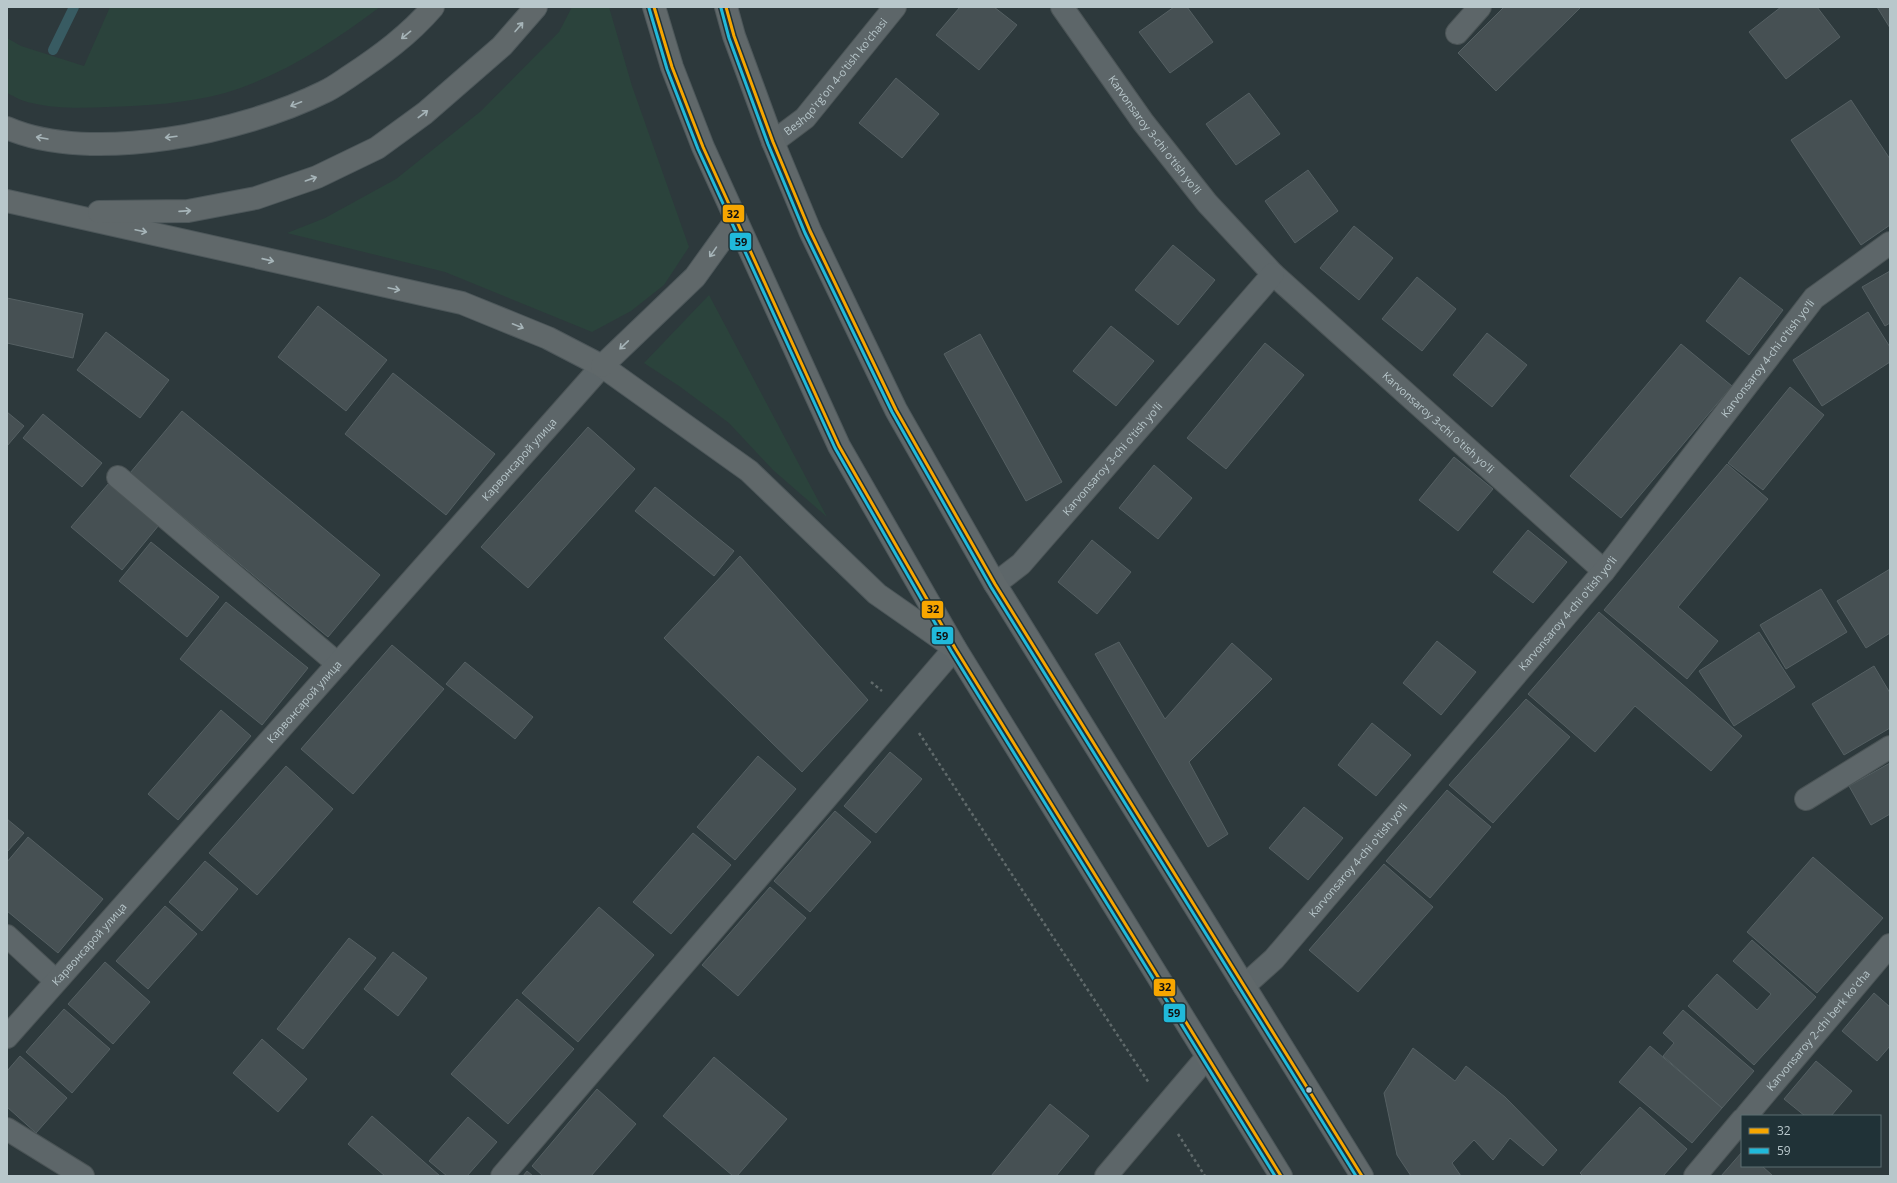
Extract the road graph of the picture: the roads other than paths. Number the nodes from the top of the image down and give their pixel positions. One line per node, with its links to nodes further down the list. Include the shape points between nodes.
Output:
1 (433, 7): 9 (highway, one-way to 9, via 417,25 373,61 325,92 234,125 182,136 128,143 74,144 22,135)
2 (536, 7): 11 (highway, one-way to 2, via 111,213 188,211 256,198 317,177 377,148 425,113 502,46)
3 (654, 7): 12 (highway, via 672,66 703,147)
4 (726, 7): 10 (highway)
5 (895, 7): 10 (street, Beshqo'rg'on 4-o'tish ko'chasi, via 805,118)
6 (1062, 7): 14 (street, Karvonsaroy 3-chi o'tish yo'li, via 1148,128 1207,203)
7 (1480, 7): 8 (street)
8 (1457, 33)
9 (7, 128)
10 (773, 142): 18 (highway, via 810,231 896,410)
11 (7, 201): 15 (highway, one-way to 15, via 462,303 548,338)
12 (736, 220): 15 (highway, one-way to 15, via 695,277); 19 (highway, via 839,446)
13 (1890, 243): 17 (street, Karvonsaroy 4-chi o'tish yo'li, via 1814,298)
14 (1273, 274): 17 (street, Karvonsaroy 3-chi o'tish yo'li); 18 (street, Karvonsaroy 3-chi o'tish yo'li, via 1021,564)
15 (602, 366): 19 (highway, via 749,471 877,594); 20 (street, Карвонсарой улица)
16 (118, 477): 20 (street)
17 (1604, 571): 26 (street, Karvonsaroy 4-chi o'tish yo'li, via 1274,959)
18 (995, 584): 26 (highway)
19 (955, 648): 28 (highway); 33 (street)
20 (338, 664): 25 (street, Карвонсарой улица)
21 (1890, 748): 22 (street)
22 (1806, 799)
23 (7, 936): 25 (street)
24 (1890, 945): 29 (street, Karvonsaroy 2-chi berk ko'cha)
25 (56, 982): 27 (street, Карвонсарой улица)
26 (1244, 986): 36 (highway)
27 (7, 1037)
28 (1207, 1057): 34 (street); 35 (highway)
29 (1747, 1115)
30 (1741, 1121): 37 (street)
31 (7, 1129): 32 (street)
32 (83, 1176)
33 (502, 1176)
34 (1106, 1176)
35 (1281, 1176)
36 (1362, 1176)
37 (1695, 1176)

